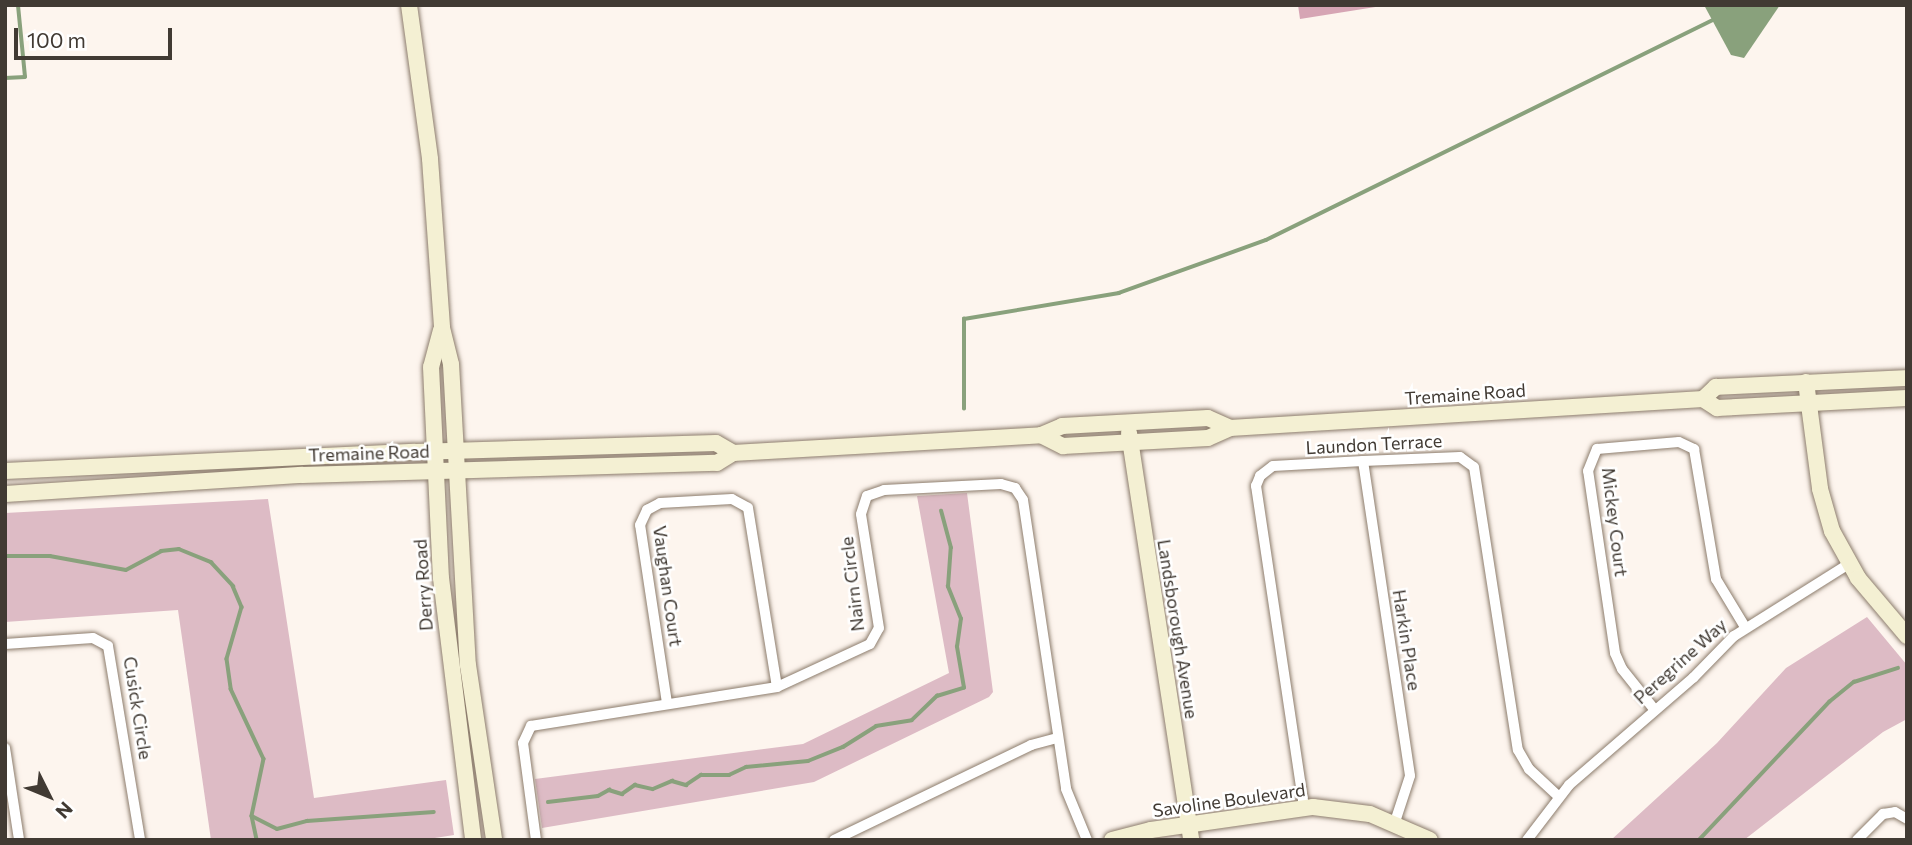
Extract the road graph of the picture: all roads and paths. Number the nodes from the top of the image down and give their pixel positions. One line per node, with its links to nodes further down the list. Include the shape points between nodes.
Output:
1 (409, 5): 2 (main road, Derry Road, via 430,159)
2 (442, 328): 12 (main road, Derry Road, via 451,364); 13 (main road, Derry Road, via 431,367)
3 (1907, 378): 4 (main road, Tremaine Road)
4 (1806, 382): 6 (main road, Tremaine Road, via 1716,387); 7 (main road)
5 (1907, 398): 7 (main road, Tremaine Road)
6 (1703, 399): 7 (main road, Tremaine Road, via 1717,408); 9 (main road, Tremaine Road)
7 (1808, 403): 20 (main road, via 1824,505)
8 (1128, 423): 9 (main road, Tremaine Road, via 1208,418); 10 (main road, Tremaine Road, via 1062,426); 11 (main road, Landsborough Avenue)
9 (1230, 428): 11 (main road, Tremaine Road, via 1209,438)
10 (1041, 435): 11 (main road, Tremaine Road, via 1063,446); 14 (main road, Tremaine Road)
11 (1131, 441): 34 (main road, Landsborough Avenue)
12 (454, 450): 13 (main road, Tremaine Road); 14 (main road, Tremaine Road, via 716,443); 17 (main road, Derry Road)
13 (435, 451): 16 (main road, Derry Road); 18 (main road, Tremaine Road)
14 (733, 453): 17 (main road, Tremaine Road, via 717,463)
15 (1363, 461): 29 (street, Laundon Terrace, via 1460,457 1474,467 1518,750 1529,769); 30 (street, Laundon Terrace, via 1273,466 1256,486); 32 (street, Harkin Place, via 1410,776)
16 (435, 470): 17 (main road, Tremaine Road); 19 (main road, Tremaine Road); 37 (main road, Derry Road, via 446,644)
17 (455, 470): 38 (main road, Derry Road, via 468,665)
18 (5, 471)
19 (5, 494)
20 (1849, 564): 21 (street, Peregrine Way); 22 (main road)
21 (1745, 627): 26 (street, Peregrine Way); 26 (street, Mickey Court, via 1717,584 1694,449 1679,442 1597,449 1588,471 1615,653)
22 (1907, 636)
23 (5, 644): 36 (street, Cusick Circle, via 93,638 108,646)
24 (777, 687): 25 (street, Nairn Circle); 25 (street, Vaughan Court, via 748,508 732,499 660,503 647,510 640,524); 27 (street, Nairn Circle, via 870,644 877,636 861,514 867,496 884,490 1007,485 1023,500)
25 (667, 703): 39 (street, Nairn Circle, via 538,723 526,730 523,743)
26 (1654, 709): 29 (street, Peregrine Way)
27 (1058, 738): 40 (street, via 1031,745); 41 (street, Nairn Circle, via 1068,800)
28 (5, 748): 35 (street)
29 (1559, 797): 44 (street, Peregrine Way)
30 (1304, 807): 32 (main road, Savoline Boulevard, via 1355,811); 34 (main road, Savoline Boulevard)
31 (1907, 819): 45 (street, via 1888,812)
32 (1395, 822): 43 (main road, Savoline Boulevard)
33 (5, 831): 35 (street)
34 (1189, 832): 42 (main road, Savoline Boulevard)
35 (18, 834)
36 (140, 840)
37 (473, 840)
38 (494, 840)
39 (536, 840)
40 (834, 840)
41 (1087, 840)
42 (1112, 840)
43 (1430, 840)
44 (1527, 840)
45 (1857, 840)

